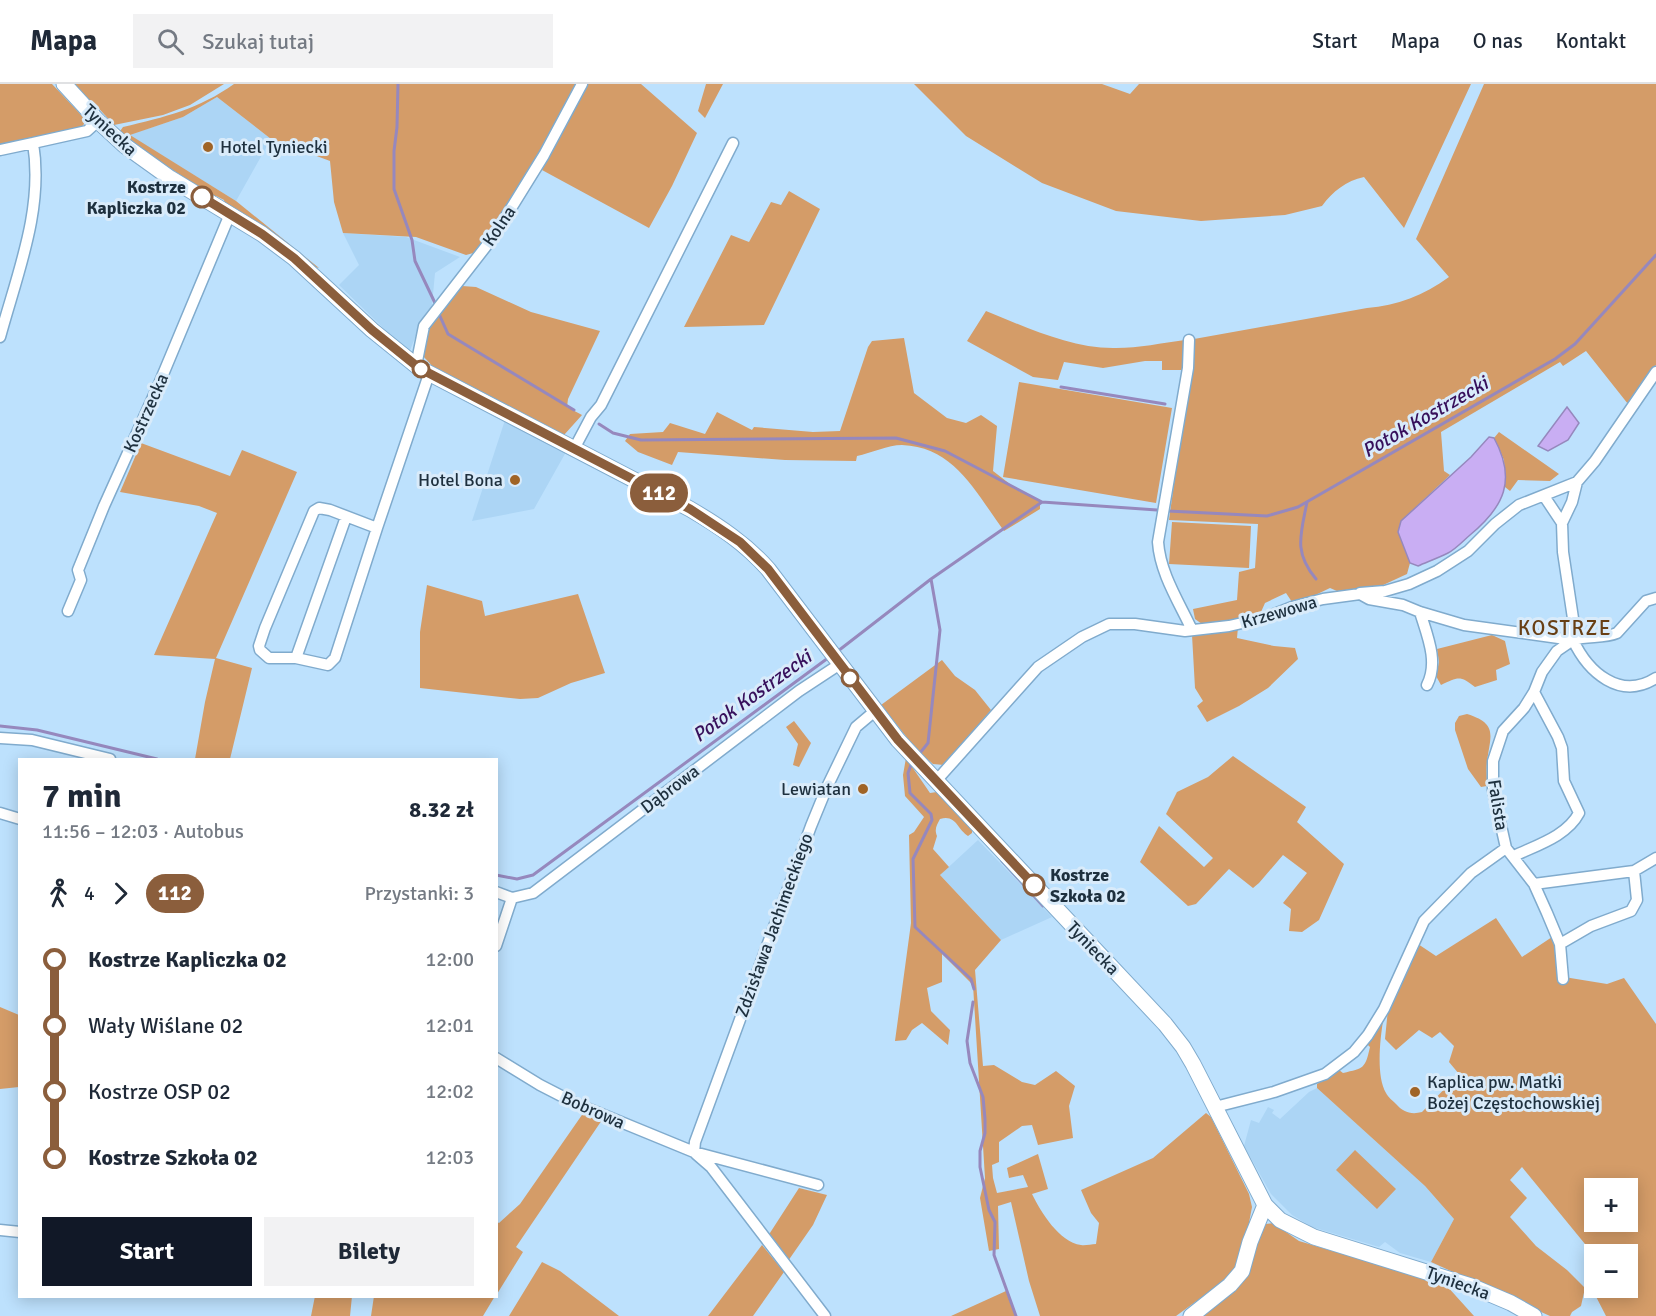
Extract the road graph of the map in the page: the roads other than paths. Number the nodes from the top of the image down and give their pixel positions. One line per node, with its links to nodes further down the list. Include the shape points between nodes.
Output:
1 (64, 84): 3 (street, Tyniecka)
2 (582, 84): 10 (street, Kolna, via 505,218 424,326)
3 (98, 121): 4 (street, via 87,131); 7 (street, Tyniecka, via 154,168)
4 (33, 143): 6 (street); 8 (street, via 33,218)
5 (733, 143): 12 (street, via 601,405)
6 (0, 150)
7 (230, 214): 10 (street, Tyniecka, via 294,258); 20 (street, Kostrzecka, via 91,538 78,570 81,580)
8 (0, 337)
9 (1189, 339): 22 (street, via 1188,368 1158,542 1159,556)
10 (422, 370): 12 (street, Tyniecka); 17 (street, Kolna)
11 (1656, 372): 13 (street)
12 (574, 449): 24 (street, Tyniecka, via 690,509 740,542 768,569)
13 (1577, 482): 14 (street); 16 (street)
14 (1544, 496): 16 (street); 18 (street, via 1520,505 1468,551 1437,571 1385,591)
15 (346, 517): 17 (street); 25 (street); 25 (street, via 330,510 314,511 265,628 259,646 263,654 269,658)
16 (1562, 523): 23 (street)
17 (376, 528): 25 (street, Kolna, via 335,658 328,665)
18 (1360, 594): 21 (street, Krzewowa); 22 (street, Krzewowa, via 1323,599 1230,626)
19 (1656, 598): 23 (street, Krzewowa, via 1646,601 1617,633)
20 (68, 611)
21 (1420, 612): 23 (street, Krzewowa, via 1464,625); 27 (street, via 1432,658)
22 (1191, 630): 32 (street, Krzewowa, via 1109,624 1082,638 1038,667)
23 (1573, 640): 26 (street, via 1593,670 1611,681 1631,687); 28 (street, Falista, via 1557,651)
24 (834, 656): 29 (street, Tyniecka); 40 (street, Dąbrowa, via 799,691 533,893)
25 (296, 658)
26 (1656, 678)
27 (1426, 685)
28 (1534, 692): 35 (street, Falista, via 1503,731 1493,761 1493,790); 35 (street, via 1558,737 1564,781 1579,813 1552,838)
29 (875, 711): 32 (street, Tyniecka); 46 (street, Zdzisława Jachimeckiego, via 856,727 826,787)
30 (0, 738): 31 (street, via 32,740)
31 (106, 758)
32 (936, 781): 45 (street, Tyniecka, via 1165,1024 1183,1047)
33 (0, 813): 34 (street)
34 (18, 818)
35 (1510, 852): 38 (street); 45 (street, Falista, via 1471,873 1424,921 1383,1009 1354,1052 1325,1074)
36 (1656, 858): 37 (street)
37 (1634, 871): 38 (street); 42 (street, via 1637,900 1631,911 1591,926)
38 (1534, 884): 42 (street)
39 (498, 893): 40 (street)
40 (512, 898): 41 (street)
41 (498, 940)
42 (1560, 944): 43 (street)
43 (1563, 979)
44 (498, 1059): 46 (street, Bobrowa, via 577,1104)
45 (1215, 1107): 48 (street, Tyniecka)
46 (694, 1147): 47 (street, Bobrowa); 51 (street, Bobrowa)
47 (818, 1185)
48 (1264, 1205): 52 (street, via 1242,1271); 53 (street, Tyniecka, via 1280,1220 1314,1237 1471,1286)
49 (0, 1230): 50 (street)
50 (18, 1232)
51 (825, 1316)
52 (1191, 1316)
53 (1534, 1316)

